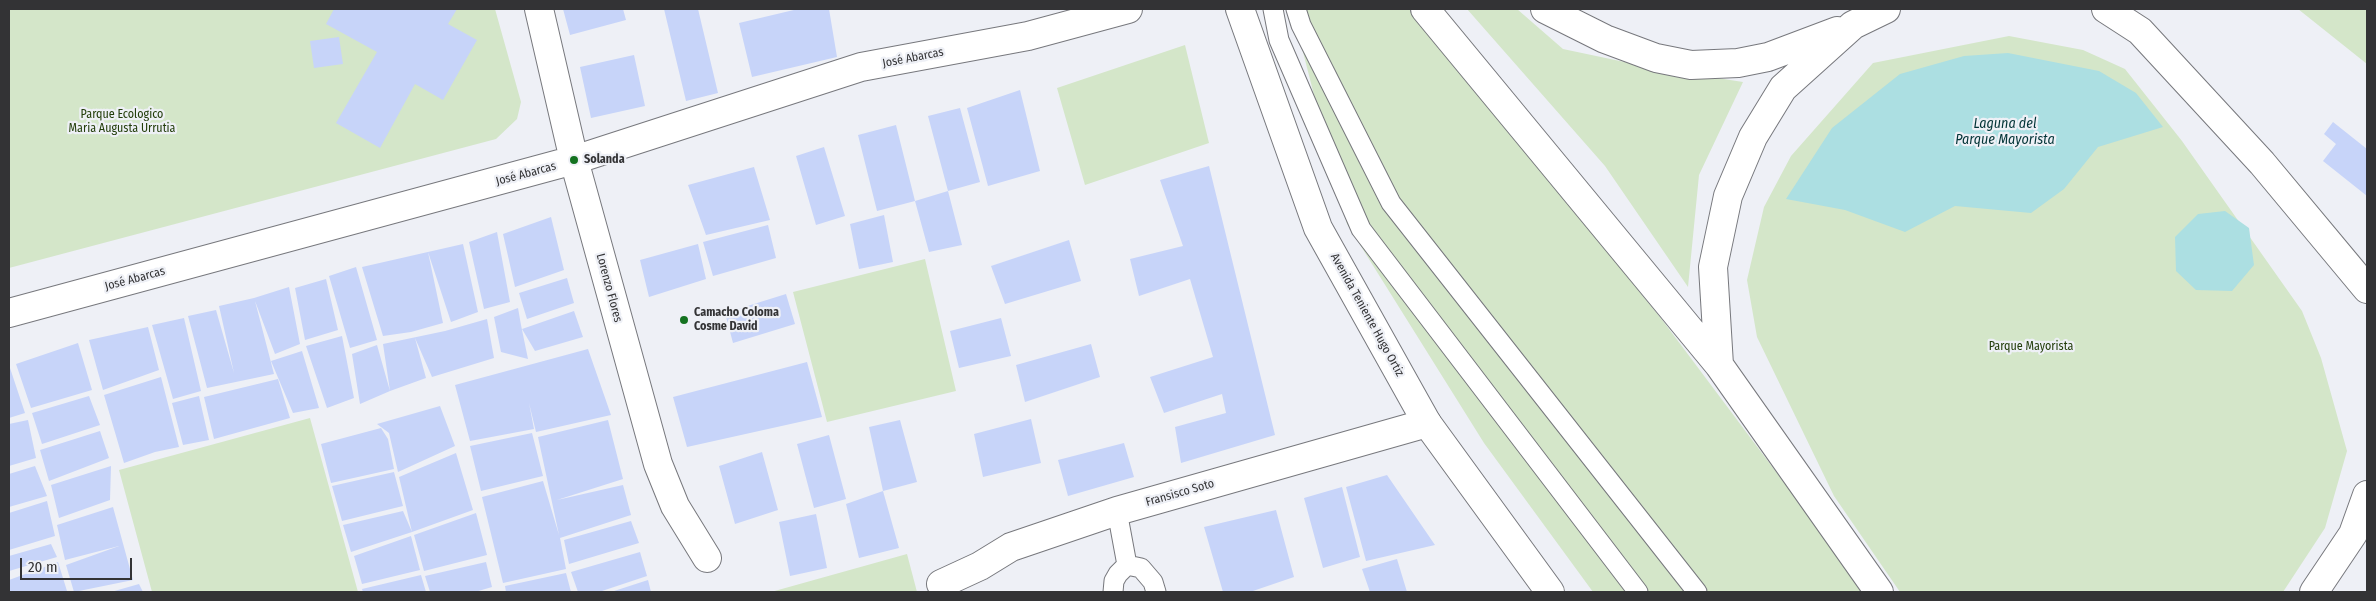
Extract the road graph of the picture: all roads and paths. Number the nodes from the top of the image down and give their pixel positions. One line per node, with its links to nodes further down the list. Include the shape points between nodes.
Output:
1 (540, 9): 11 (main road, Lorenzo Flores)
2 (1128, 9): 11 (main road, José Abarcas, via 1028,36 862,67)
3 (1240, 9): 15 (main road, Avenida Teniente Hugo Ortiz, via 1318,228)
4 (1273, 9): 25 (lane, via 1279,40 1361,229)
5 (1296, 9): 26 (lane, via 1301,25 1391,203)
6 (1425, 9): 14 (main road)
7 (1545, 9): 10 (main road, via 1605,39 1656,58 1691,65 1738,63 1768,57)
8 (1886, 9): 10 (main road)
9 (2106, 9): 12 (main road, via 2140,31 2262,163)
10 (1853, 25): 14 (main road, via 1783,88 1753,138 1728,196 1714,267)
11 (574, 160): 13 (main road, José Abarcas); 19 (main road, Lorenzo Flores, via 658,464 675,506)
12 (2367, 289)
13 (9, 313)
14 (1719, 365): 27 (main road)
15 (1427, 422): 17 (main road, Fransisco Soto); 24 (main road, Avenida Teniente Hugo Ortiz)
16 (2367, 495): 18 (main road)
17 (1117, 511): 20 (lane); 21 (main road, Fransisco Soto, via 1011,546 980,566)
18 (2360, 529): 28 (main road)
19 (707, 558)
20 (1127, 565): 22 (lane, via 1114,581); 23 (lane, via 1141,568 1153,582)
21 (941, 584)
22 (1113, 592)
23 (1156, 592)
24 (1550, 592)
25 (1638, 592)
26 (1697, 592)
27 (1879, 592)
28 (2314, 592)

